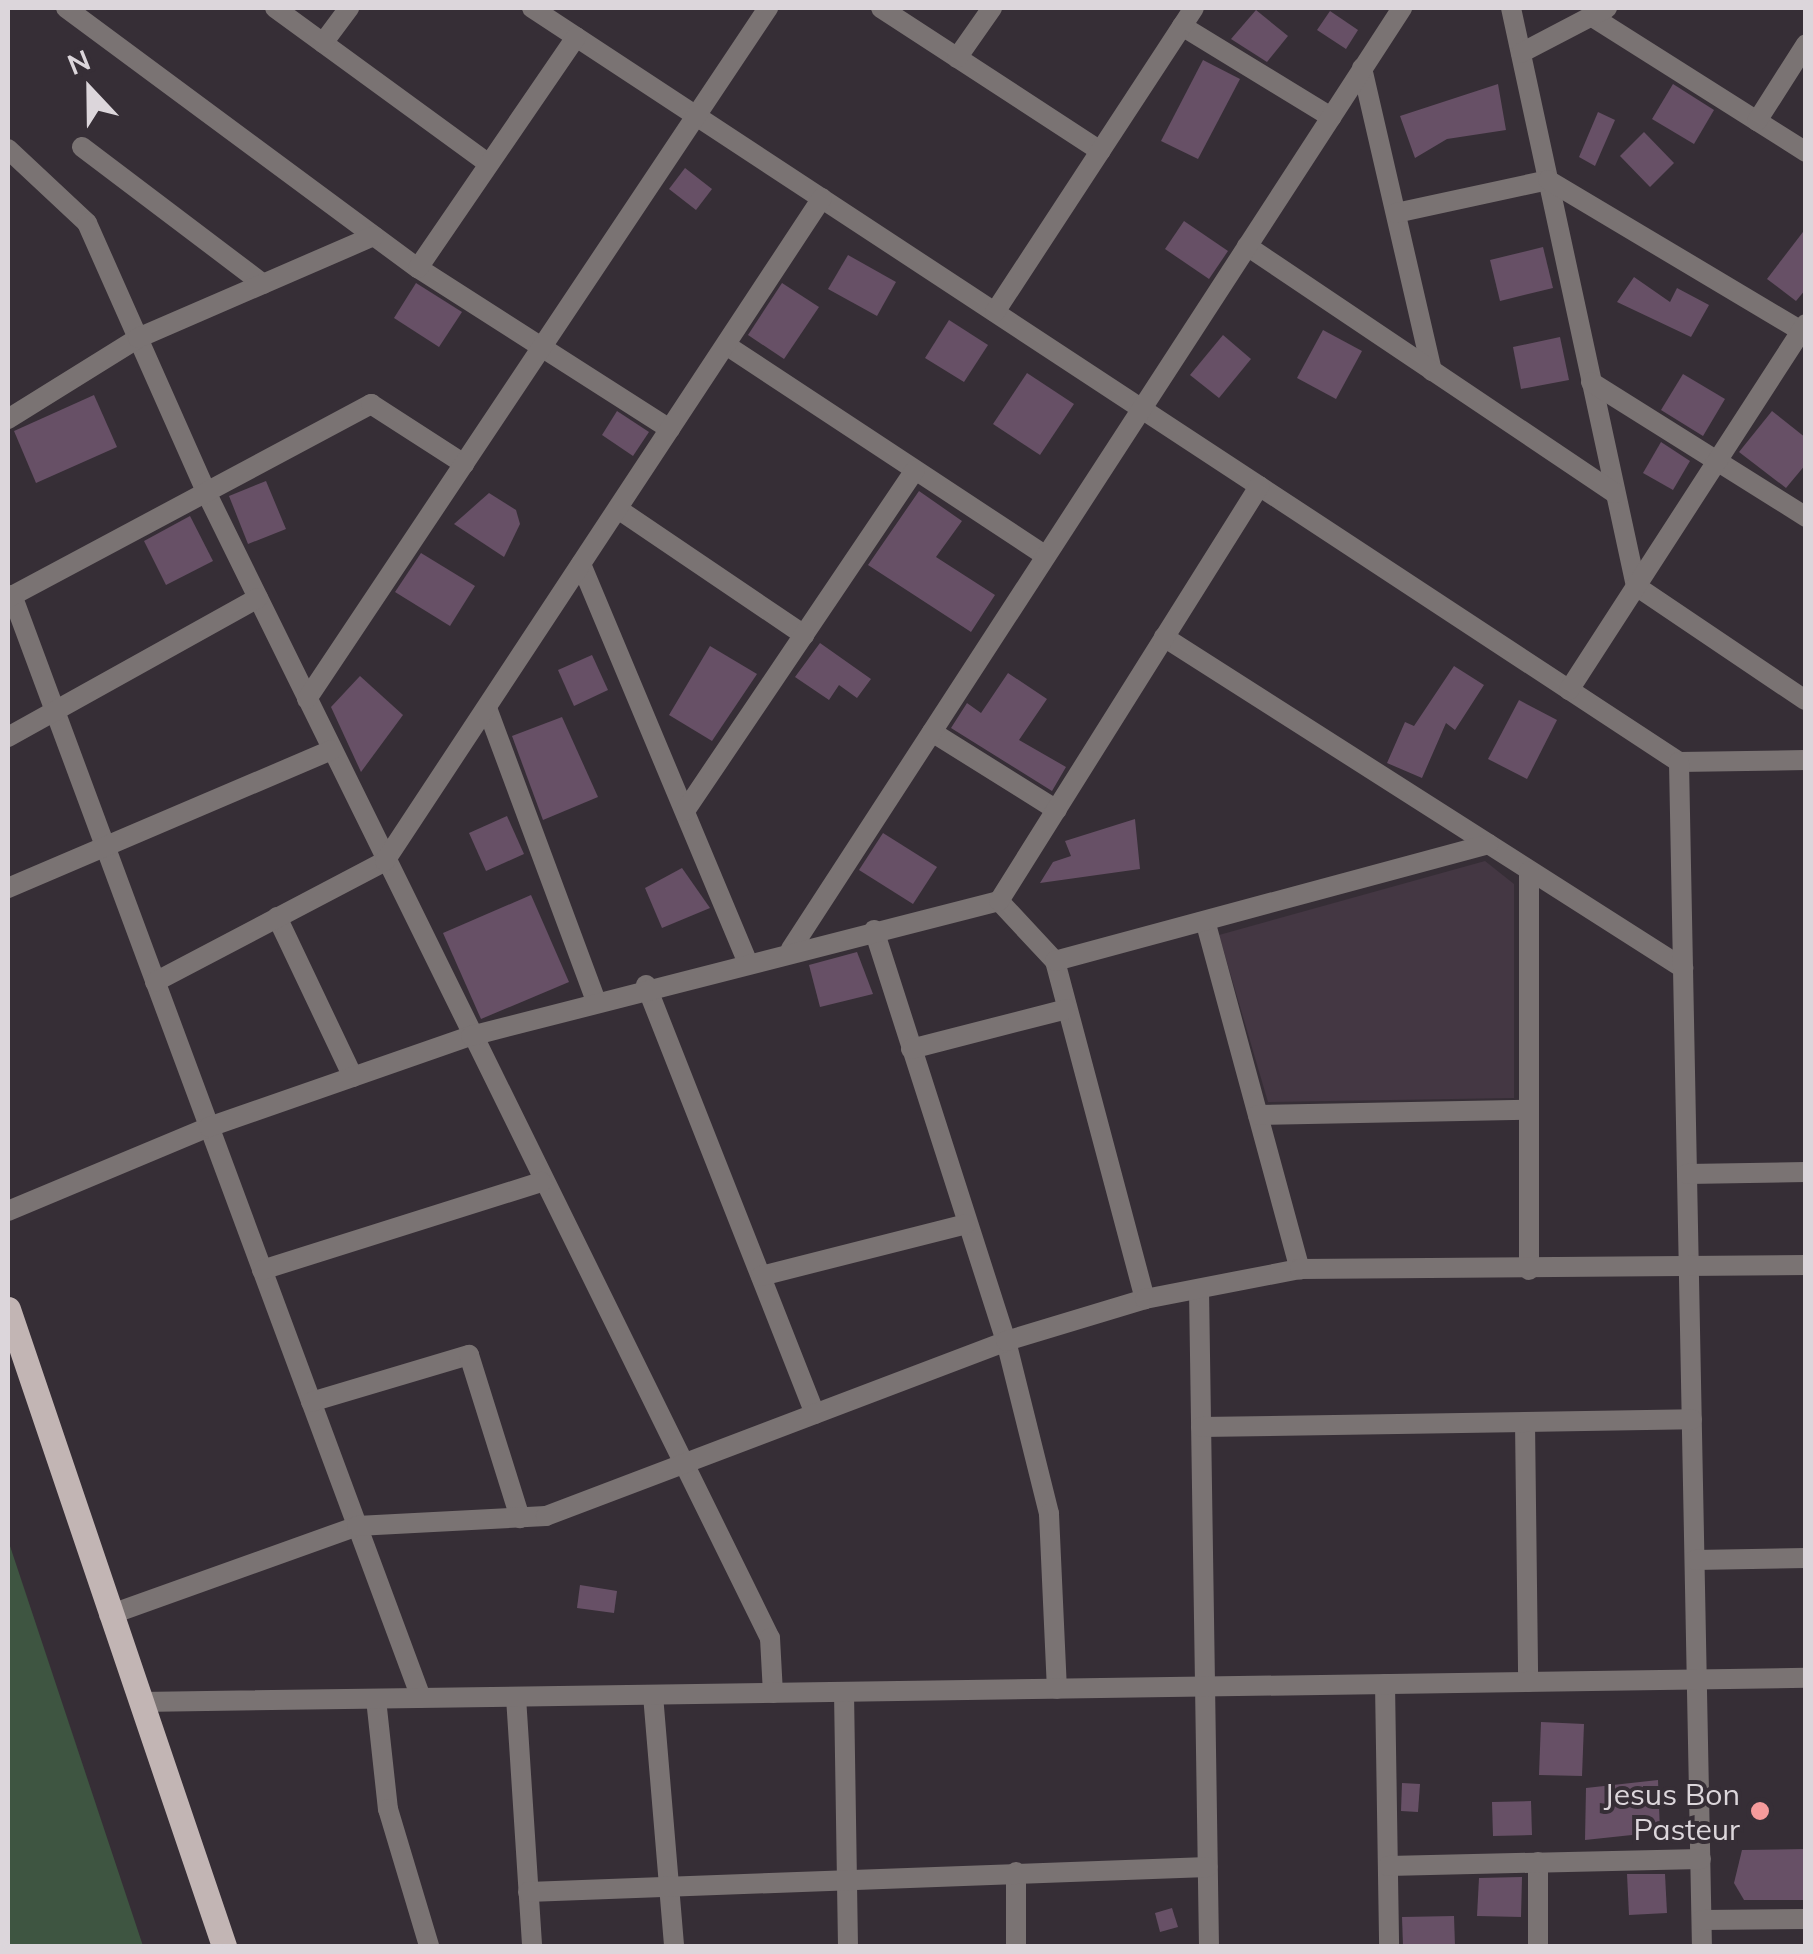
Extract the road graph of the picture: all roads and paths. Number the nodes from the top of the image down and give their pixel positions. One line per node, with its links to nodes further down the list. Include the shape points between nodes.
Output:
1 (66, 8): 29 (street)
2 (275, 8): 13 (street)
3 (349, 8): 13 (street)
4 (532, 8): 12 (street)
5 (768, 8): 18 (street)
6 (881, 8): 16 (street)
7 (992, 8): 16 (street)
8 (1402, 8): 17 (street)
9 (1511, 8): 15 (street)
10 (1599, 12): 15 (street); 20 (street)
11 (1188, 16): 19 (street); 23 (street)
12 (576, 37): 18 (street); 25 (street)
13 (323, 42): 25 (street)
14 (1806, 44): 20 (street)
15 (1521, 53): 26 (street)
16 (958, 58): 23 (street)
17 (1362, 68): 19 (street); 28 (street)
18 (696, 116): 27 (street); 37 (street)
19 (1330, 117): 30 (street)
20 (1757, 121): 24 (street)
21 (82, 146): 32 (street)
22 (8, 149): 35 (street, via 88,223)
23 (1100, 151): 33 (street)
24 (1806, 152)
25 (486, 162): 31 (street)
26 (1548, 180): 28 (street); 34 (street); 39 (street)
27 (822, 198): 33 (street); 36 (street)
28 (1396, 213): 38 (street)
29 (374, 236): 31 (street); 32 (street)
30 (1247, 246): 38 (street); 40 (street)
31 (418, 268): 37 (street)
32 (262, 284): 35 (street)
33 (995, 312): 40 (street)
34 (1804, 330): 43 (street)
35 (138, 338): 41 (street); 47 (street)
36 (726, 345): 42 (street); 45 (street)
37 (540, 350): 42 (street); 44 (street)
38 (1432, 372): 48 (street)
39 (1591, 382): 43 (street); 48 (street)
40 (1142, 408): 46 (street); 51 (street)
41 (8, 419)
42 (670, 429): 49 (street)
43 (1718, 460): 50 (street); 53 (street)
44 (464, 464): 47 (street, via 371,404); 59 (street)
45 (914, 470): 51 (street); 56 (street)
46 (1259, 486): 57 (street); 58 (street)
47 (206, 492): 54 (street); 55 (street)
48 (1616, 494): 53 (street)
49 (618, 509): 52 (street); 56 (street)
50 (1806, 518)
51 (1046, 556): 64 (street)
52 (581, 564): 61 (street); 70 (street)
53 (1636, 586): 58 (street); 60 (street)
54 (10, 597): 63 (street)
55 (258, 598): 59 (street); 63 (street)
56 (804, 635): 70 (street)
57 (1164, 638): 69 (street); 71 (street)
58 (1569, 690): 68 (street)
59 (307, 698): 66 (street)
60 (1805, 699): 62 (street)
61 (487, 708): 73 (street); 86 (street)
62 (1806, 710)
63 (54, 712): 65 (street); 72 (street)
64 (932, 732): 69 (street); 80 (street)
65 (8, 738)
66 (332, 750): 72 (street); 73 (street)
67 (1806, 760): 68 (street)
68 (1679, 762): 83 (street)
69 (1056, 810): 76 (street)
70 (685, 811): 81 (street)
71 (1488, 844): 74 (street); 78 (street)
72 (105, 846): 75 (street); 84 (street)
73 (386, 860): 77 (street); 88 (street)
74 (1529, 870): 83 (street); 91 (street)
75 (8, 888)
76 (1000, 901): 79 (street); 82 (street)
77 (277, 917): 84 (street); 90 (street)
78 (1206, 924): 82 (street); 92 (street)
79 (874, 930): 80 (street); 89 (street)
80 (791, 949): 81 (street)
81 (746, 960): 85 (street)
82 (1055, 961): 87 (street)
83 (1683, 968): 95 (street)
84 (155, 982): 93 (street)
85 (646, 985): 86 (street); 104 (street)
86 (595, 998): 88 (street)
87 (1068, 1009): 89 (street); 106 (street)
88 (471, 1036): 90 (street); 96 (street)
89 (911, 1049): 98 (street)
90 (353, 1077): 93 (street)
91 (1529, 1110): 92 (street); 103 (street)
92 (1258, 1115): 101 (street)
93 (209, 1127): 97 (street); 102 (street)
94 (1806, 1172): 95 (street)
95 (1687, 1174): 100 (street)
96 (542, 1182): 102 (street); 114 (street)
97 (8, 1212)
98 (966, 1224): 104 (street); 108 (street)
99 (1806, 1265): 100 (street)
100 (1689, 1267): 103 (street); 111 (street)
101 (1300, 1269): 103 (street); 105 (street)
102 (262, 1270): 109 (street)
103 (1528, 1270)
104 (761, 1276): 110 (street)
105 (1199, 1289): 106 (street); 113 (street)
106 (1145, 1299): 108 (street)
107 (8, 1310): 119 (main road)
108 (1006, 1341): 110 (street); 125 (street, via 1049,1514)
109 (311, 1402): 115 (street, via 468,1355); 116 (street)
110 (815, 1414): 114 (street)
111 (1692, 1418): 112 (street); 118 (street)
112 (1525, 1422): 113 (street); 122 (street)
113 (1201, 1427): 124 (street)
114 (679, 1466): 115 (street); 127 (street, via 770,1638)
115 (520, 1518): 116 (street)
116 (357, 1526): 119 (street); 130 (street)
117 (1806, 1558): 118 (street)
118 (1695, 1560): 121 (street)
119 (110, 1615): 132 (main road)
120 (1806, 1678): 121 (street)
121 (1697, 1680): 122 (street); 133 (street)
122 (1528, 1682): 123 (street)
123 (1384, 1684): 124 (street); 135 (street)
124 (1205, 1687): 125 (street); 136 (street)
125 (1057, 1689): 126 (street)
126 (844, 1692): 127 (street); 138 (street)
127 (773, 1693): 128 (street)
128 (653, 1695): 129 (street); 139 (street)
129 (516, 1696): 130 (street); 140 (street)
130 (421, 1698): 131 (street)
131 (376, 1699): 132 (street); 144 (street, via 388,1809)
132 (140, 1702): 143 (main road)
133 (1701, 1859): 134 (street); 142 (street)
134 (1538, 1862): 135 (street); 151 (street)
135 (1388, 1866): 150 (street)
136 (1208, 1867): 137 (street); 149 (street)
137 (1016, 1872): 138 (street); 148 (street)
138 (846, 1875): 139 (street); 147 (street)
139 (670, 1887): 140 (street); 146 (street)
140 (528, 1892): 145 (street)
141 (1806, 1919): 142 (street)
142 (1702, 1920): 152 (street)
143 (224, 1946)
144 (429, 1946)
145 (532, 1946)
146 (674, 1946)
147 (848, 1946)
148 (1016, 1946)
149 (1209, 1946)
150 (1389, 1946)
151 (1538, 1946)
152 (1702, 1946)

